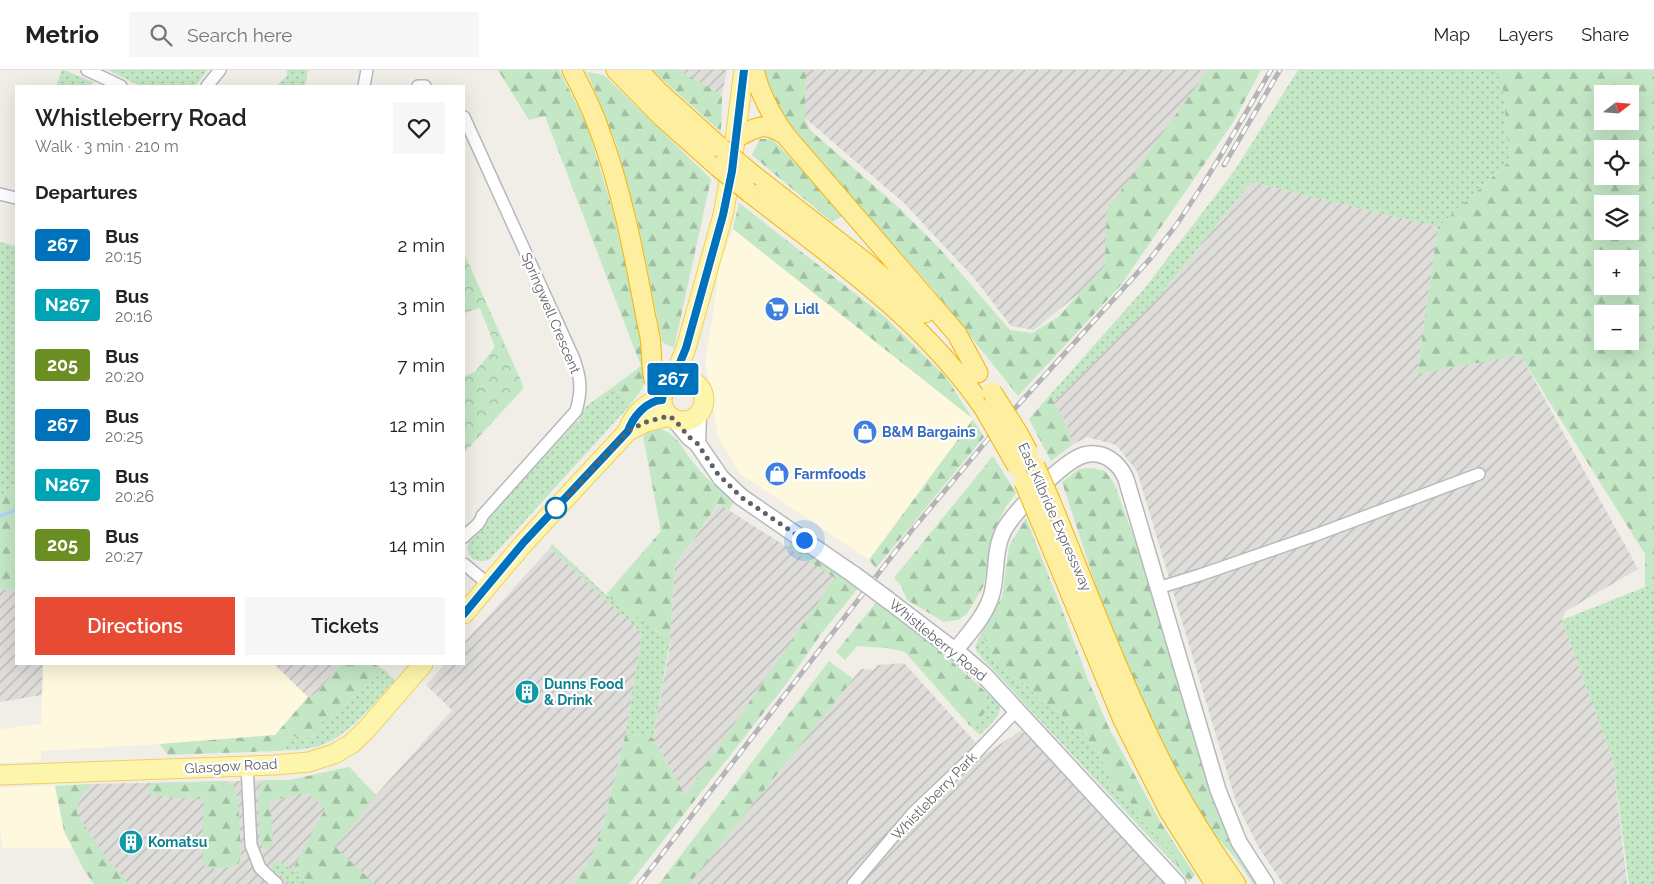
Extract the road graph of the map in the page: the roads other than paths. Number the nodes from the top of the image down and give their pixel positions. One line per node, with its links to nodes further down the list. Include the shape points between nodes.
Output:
1 (87, 70): 9 (street)
2 (220, 70): 11 (street)
3 (367, 70): 12 (street)
4 (572, 70): 21 (highway, via 599,128 611,164 652,346 652,378)
5 (616, 70): 24 (highway, bridge, via 718,167 902,314 952,365)
6 (638, 70): 15 (highway, East Kilbride Expressway, via 658,91)
7 (744, 70): 15 (main road)
8 (754, 70): 14 (highway, via 767,108)
9 (99, 81): 10 (street)
10 (117, 85)
11 (208, 85)
12 (364, 85)
13 (465, 119): 26 (street, Springwell Crescent, via 574,358 581,394 576,411)
14 (786, 136): 15 (highway, via 776,129 762,126); 19 (highway, via 957,334)
15 (728, 143): 18 (main road, via 732,171 723,215); 19 (highway, East Kilbride Expressway, bridge, via 752,174 899,290 937,325)
16 (0, 194): 17 (street)
17 (15, 198)
18 (686, 348): 20 (main road); 21 (main road)
19 (978, 373): 24 (highway, East Kilbride Expressway, bridge, via 1014,427)
20 (696, 384): 21 (main road, via 681,379); 22 (main road, via 704,403)
21 (668, 402): 22 (main road, via 687,420); 23 (main road, Whistleberry Road, via 689,437); 28 (main road, via 651,401 628,431)
22 (698, 415): 23 (main road)
23 (697, 443): 31 (main road, Whistleberry Road, bridge, via 717,473 741,497 853,574)
24 (1026, 466): 39 (highway, East Kilbride Expressway, bridge, via 1045,532 1123,720 1169,811); 40 (highway, East Kilbride Expressway, bridge, via 1050,500 1151,740 1182,801)
25 (1479, 474): 29 (street, via 1313,536)
26 (465, 536)
27 (465, 565): 28 (street)
28 (488, 584): 30 (main road)
29 (1158, 588): 31 (street, via 1124,474 1109,458 1083,456 1070,462 1010,521 998,543 992,595 980,619); 41 (street, via 1218,790 1239,842)
30 (465, 613)
31 (955, 650): 33 (main road, Whistleberry Road)
32 (422, 665): 34 (main road, Glasgow Road, via 360,737 343,749 309,762)
33 (1017, 710): 37 (street, Whistleberry Park, via 914,813); 38 (main road, Whistleberry Road)
34 (247, 766): 35 (main road, Glasgow Road); 36 (street, via 251,845 260,868)
35 (0, 775)
36 (277, 884)
37 (853, 884)
38 (1178, 884)
39 (1215, 884)
40 (1236, 884)
41 (1266, 884)

